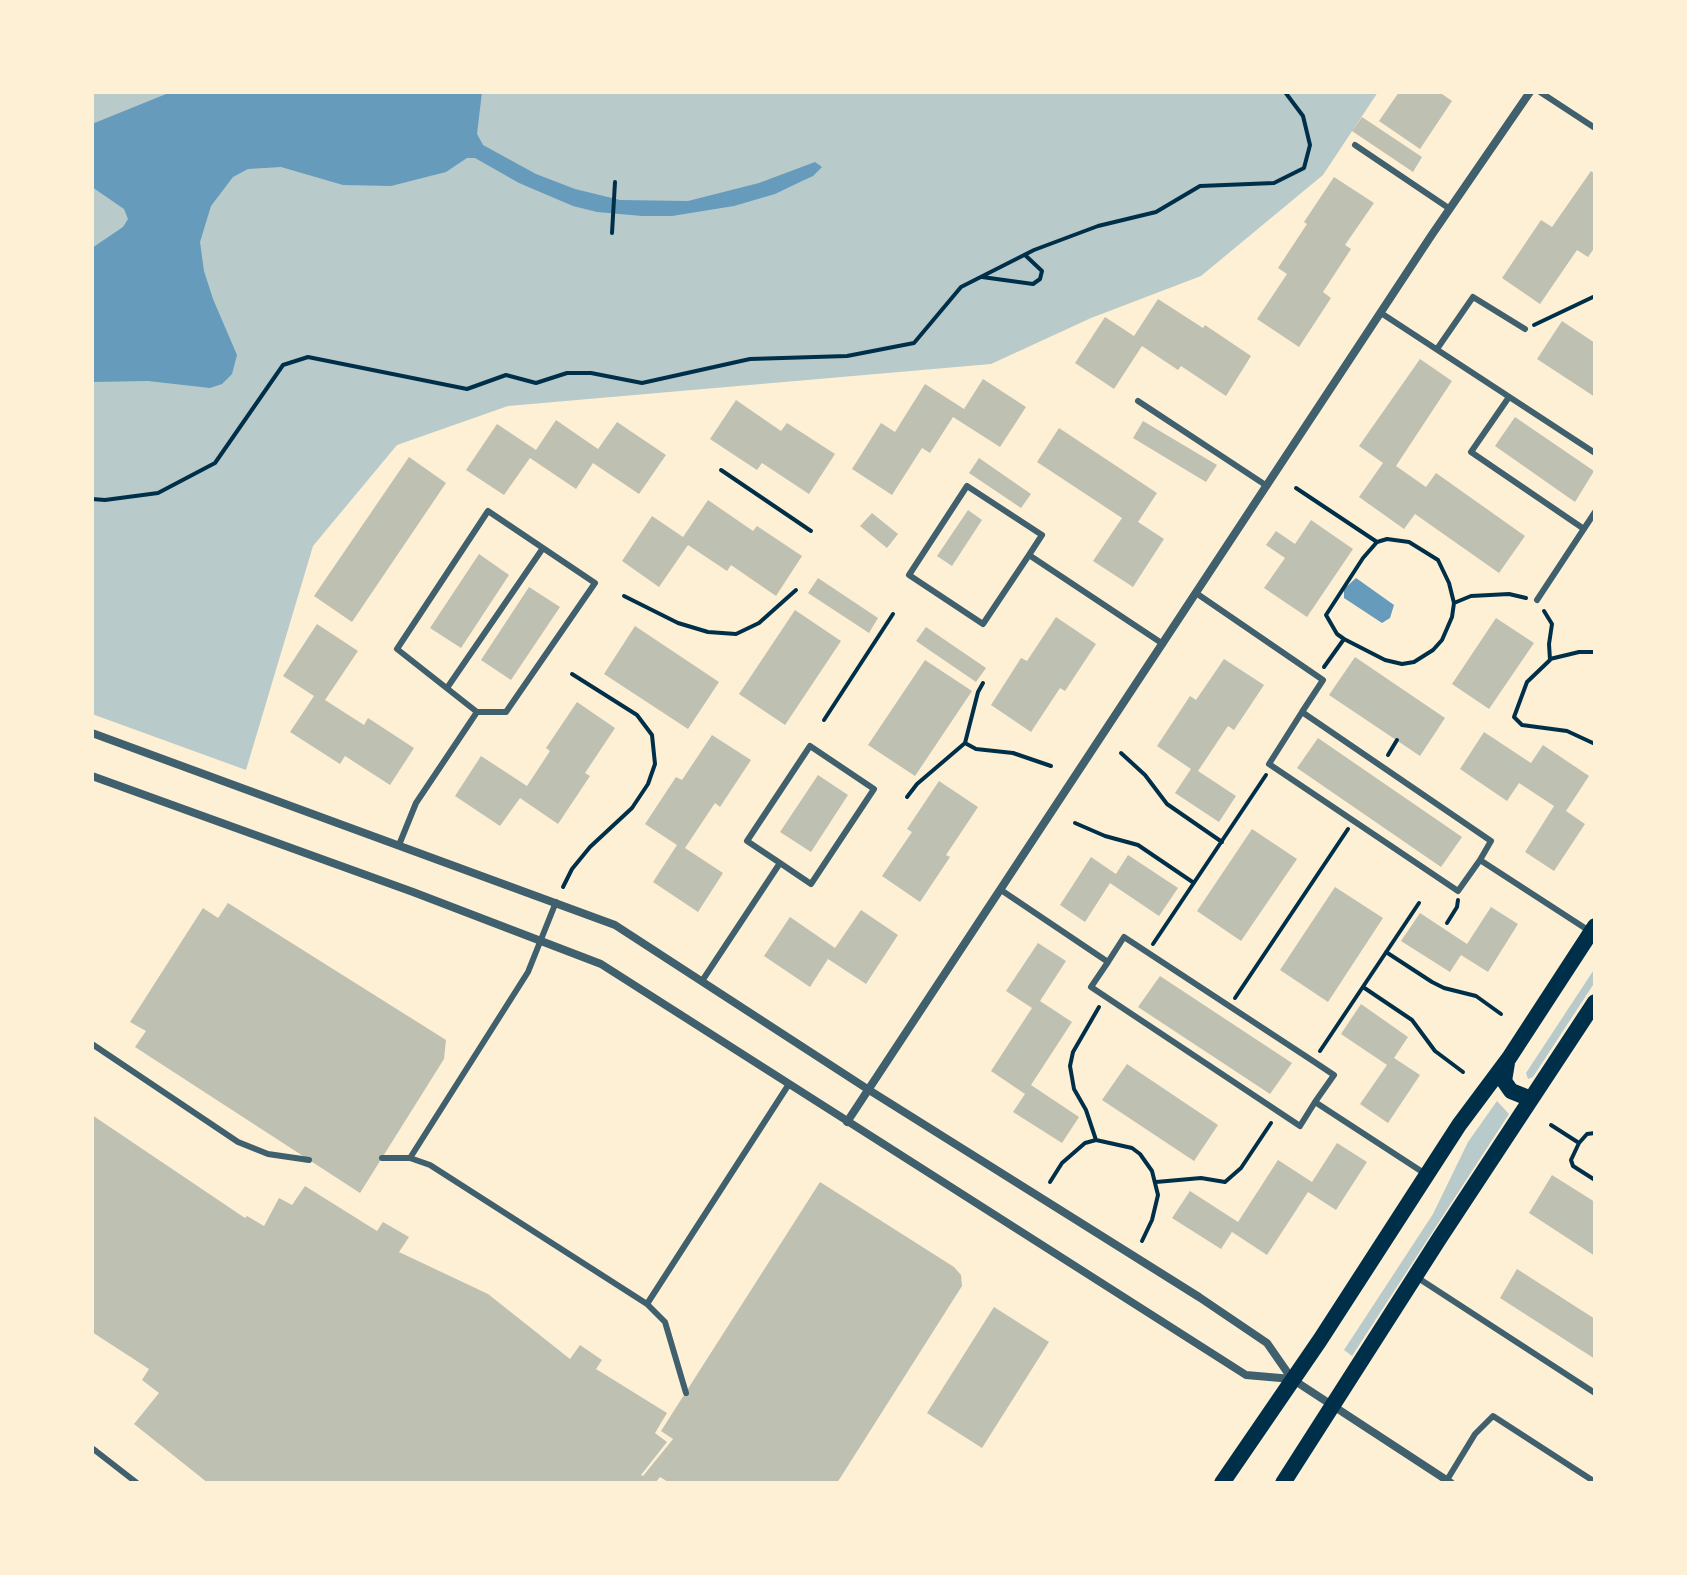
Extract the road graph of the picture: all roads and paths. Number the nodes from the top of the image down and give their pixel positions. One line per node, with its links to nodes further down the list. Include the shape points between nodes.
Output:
1 (1285, 92): 9 (path, via 1303,116 1310,145 1304,168 1274,183 1200,186 1156,212 1098,226)
2 (1530, 92): 7 (street)
3 (1540, 92): 4 (lane)
4 (1595, 128)
5 (1355, 145): 7 (lane)
6 (615, 182): 8 (path)
7 (1450, 209): 12 (street)
8 (612, 233)
9 (1025, 255): 10 (path); 10 (path, via 1042,271 1033,284)
10 (980, 277): 21 (path, via 961,287 914,343 847,356 750,359 642,383 591,373 567,373 536,383 506,375 467,389 308,357 283,365 215,463 158,493)
11 (1594, 297): 13 (path)
12 (1381, 313): 14 (lane); 19 (street)
13 (1525, 329): 14 (lane, via 1473,297)
14 (1437, 349): 15 (lane)
15 (1509, 397): 17 (lane); 23 (lane, via 1471,452)
16 (1138, 401): 19 (lane)
17 (1595, 453)
18 (721, 470): 24 (path)
19 (1267, 486): 29 (street)
20 (1296, 488): 25 (path)
21 (92, 499)
22 (1595, 512): 23 (lane)
23 (1584, 529): 31 (lane)
24 (811, 531)
25 (1377, 542): 32 (path, via 1398,540 1431,555 1444,571); 34 (path, via 1326,615)
26 (543, 548): 41 (lane); 41 (lane, via 488,511 397,649); 42 (lane, via 595,583 506,712)
27 (1029, 555): 27 (lane, via 1042,535 967,486 909,575 983,624); 35 (lane)
28 (796, 590): 30 (path, via 759,623 736,634 678,623)
29 (1196, 593): 35 (street); 39 (lane)
30 (624, 596)
31 (1537, 600): 32 (path, via 1509,594 1471,596); 37 (path, via 1552,624)
32 (1454, 603): 34 (path, via 1442,640 1414,662 1385,660)
33 (893, 614): 44 (path)
34 (1344, 639): 39 (path)
35 (1163, 644): 63 (street)
36 (1595, 652): 37 (path)
37 (1550, 660): 48 (path, via 1527,682 1514,717 1522,725 1567,731)
38 (572, 674): 62 (path, via 637,715 652,735 655,764 632,808 590,847)
39 (1317, 676): 43 (lane, via 1323,680)
40 (983, 683): 47 (path)
41 (447, 688): 42 (lane)
42 (477, 712): 57 (lane, via 416,803)
43 (1302, 712): 52 (lane); 59 (lane, via 1491,841)
44 (824, 720)
45 (92, 733): 57 (street)
46 (1397, 740): 50 (path)
47 (965, 743): 51 (path); 54 (path)
48 (1595, 744)
49 (1121, 753): 56 (path, via 1167,804)
50 (1388, 755)
51 (1051, 766)
52 (1272, 766): 56 (path); 64 (lane)
53 (92, 776): 70 (street)
54 (907, 797)
55 (1075, 823): 61 (path, via 1138,845)
56 (1222, 842): 61 (path)
57 (399, 845): 65 (street)
58 (1337, 845): 74 (path)
59 (1480, 860): 64 (lane); 69 (lane)
60 (780, 863): 60 (lane, via 811,884 874,789 810,746 747,841); 73 (lane)
61 (1194, 883): 68 (path)
62 (563, 887)
63 (1001, 890): 72 (lane); 84 (street)
64 (1458, 891): 67 (path, via 1457,907)
65 (556, 902): 70 (lane); 73 (street, via 615,925)
66 (1419, 903): 71 (path)
67 (1447, 923)
68 (1163, 929)
69 (1593, 929): 81 (main road)
70 (542, 940): 83 (street, via 601,964); 94 (lane, via 528,972)
71 (1386, 952): 75 (path); 77 (path, via 1432,982 1476,996)
72 (1108, 962): 86 (lane, via 1091,987 1300,1126); 86 (lane, via 1124,937 1334,1075)
73 (702, 981): 84 (street)
74 (1245, 983)
75 (1362, 987): 79 (path); 82 (path, via 1412,1020 1435,1051)
76 (1595, 1002): 85 (main road)
77 (1501, 1014)
78 (1089, 1022): 91 (path, via 1073,1052 1071,1076)
79 (1329, 1038)
80 (92, 1044): 95 (lane, via 238,1142 268,1154)
81 (1509, 1058): 85 (main road, via 1504,1081 1511,1091); 96 (main road)
82 (1463, 1072)
83 (789, 1084): 87 (street); 102 (lane)
84 (869, 1090): 87 (street); 103 (street, via 1267,1343)
85 (1531, 1099): 101 (main road)
86 (1315, 1102): 96 (lane)
87 (847, 1122): 103 (street, via 1246,1375)
88 (1551, 1125): 92 (path)
89 (1595, 1133): 92 (path)
90 (1262, 1136): 99 (path, via 1225,1182)
91 (1096, 1140): 98 (path, via 1075,1150); 99 (path, via 1132,1148)
92 (1579, 1143): 97 (path, via 1573,1166)
93 (382, 1158): 94 (lane)
94 (410, 1158): 102 (lane, via 430,1165)
95 (309, 1160)
96 (1427, 1175): 103 (main road)
97 (1595, 1180)
98 (1050, 1182)
99 (1156, 1182): 100 (path, via 1156,1207)
100 (1142, 1241)
101 (1415, 1276): 105 (lane); 106 (main road)
102 (647, 1304): 104 (lane, via 665,1322)
103 (1292, 1379): 106 (street); 111 (main road)
104 (686, 1393)
105 (1595, 1393)
106 (1332, 1405): 108 (street); 112 (main road)
107 (92, 1450): 110 (lane)
108 (1449, 1482): 109 (lane, via 1475,1434 1493,1416)
109 (1595, 1482)
110 (137, 1483)
111 (1222, 1483)
112 (1283, 1483)

